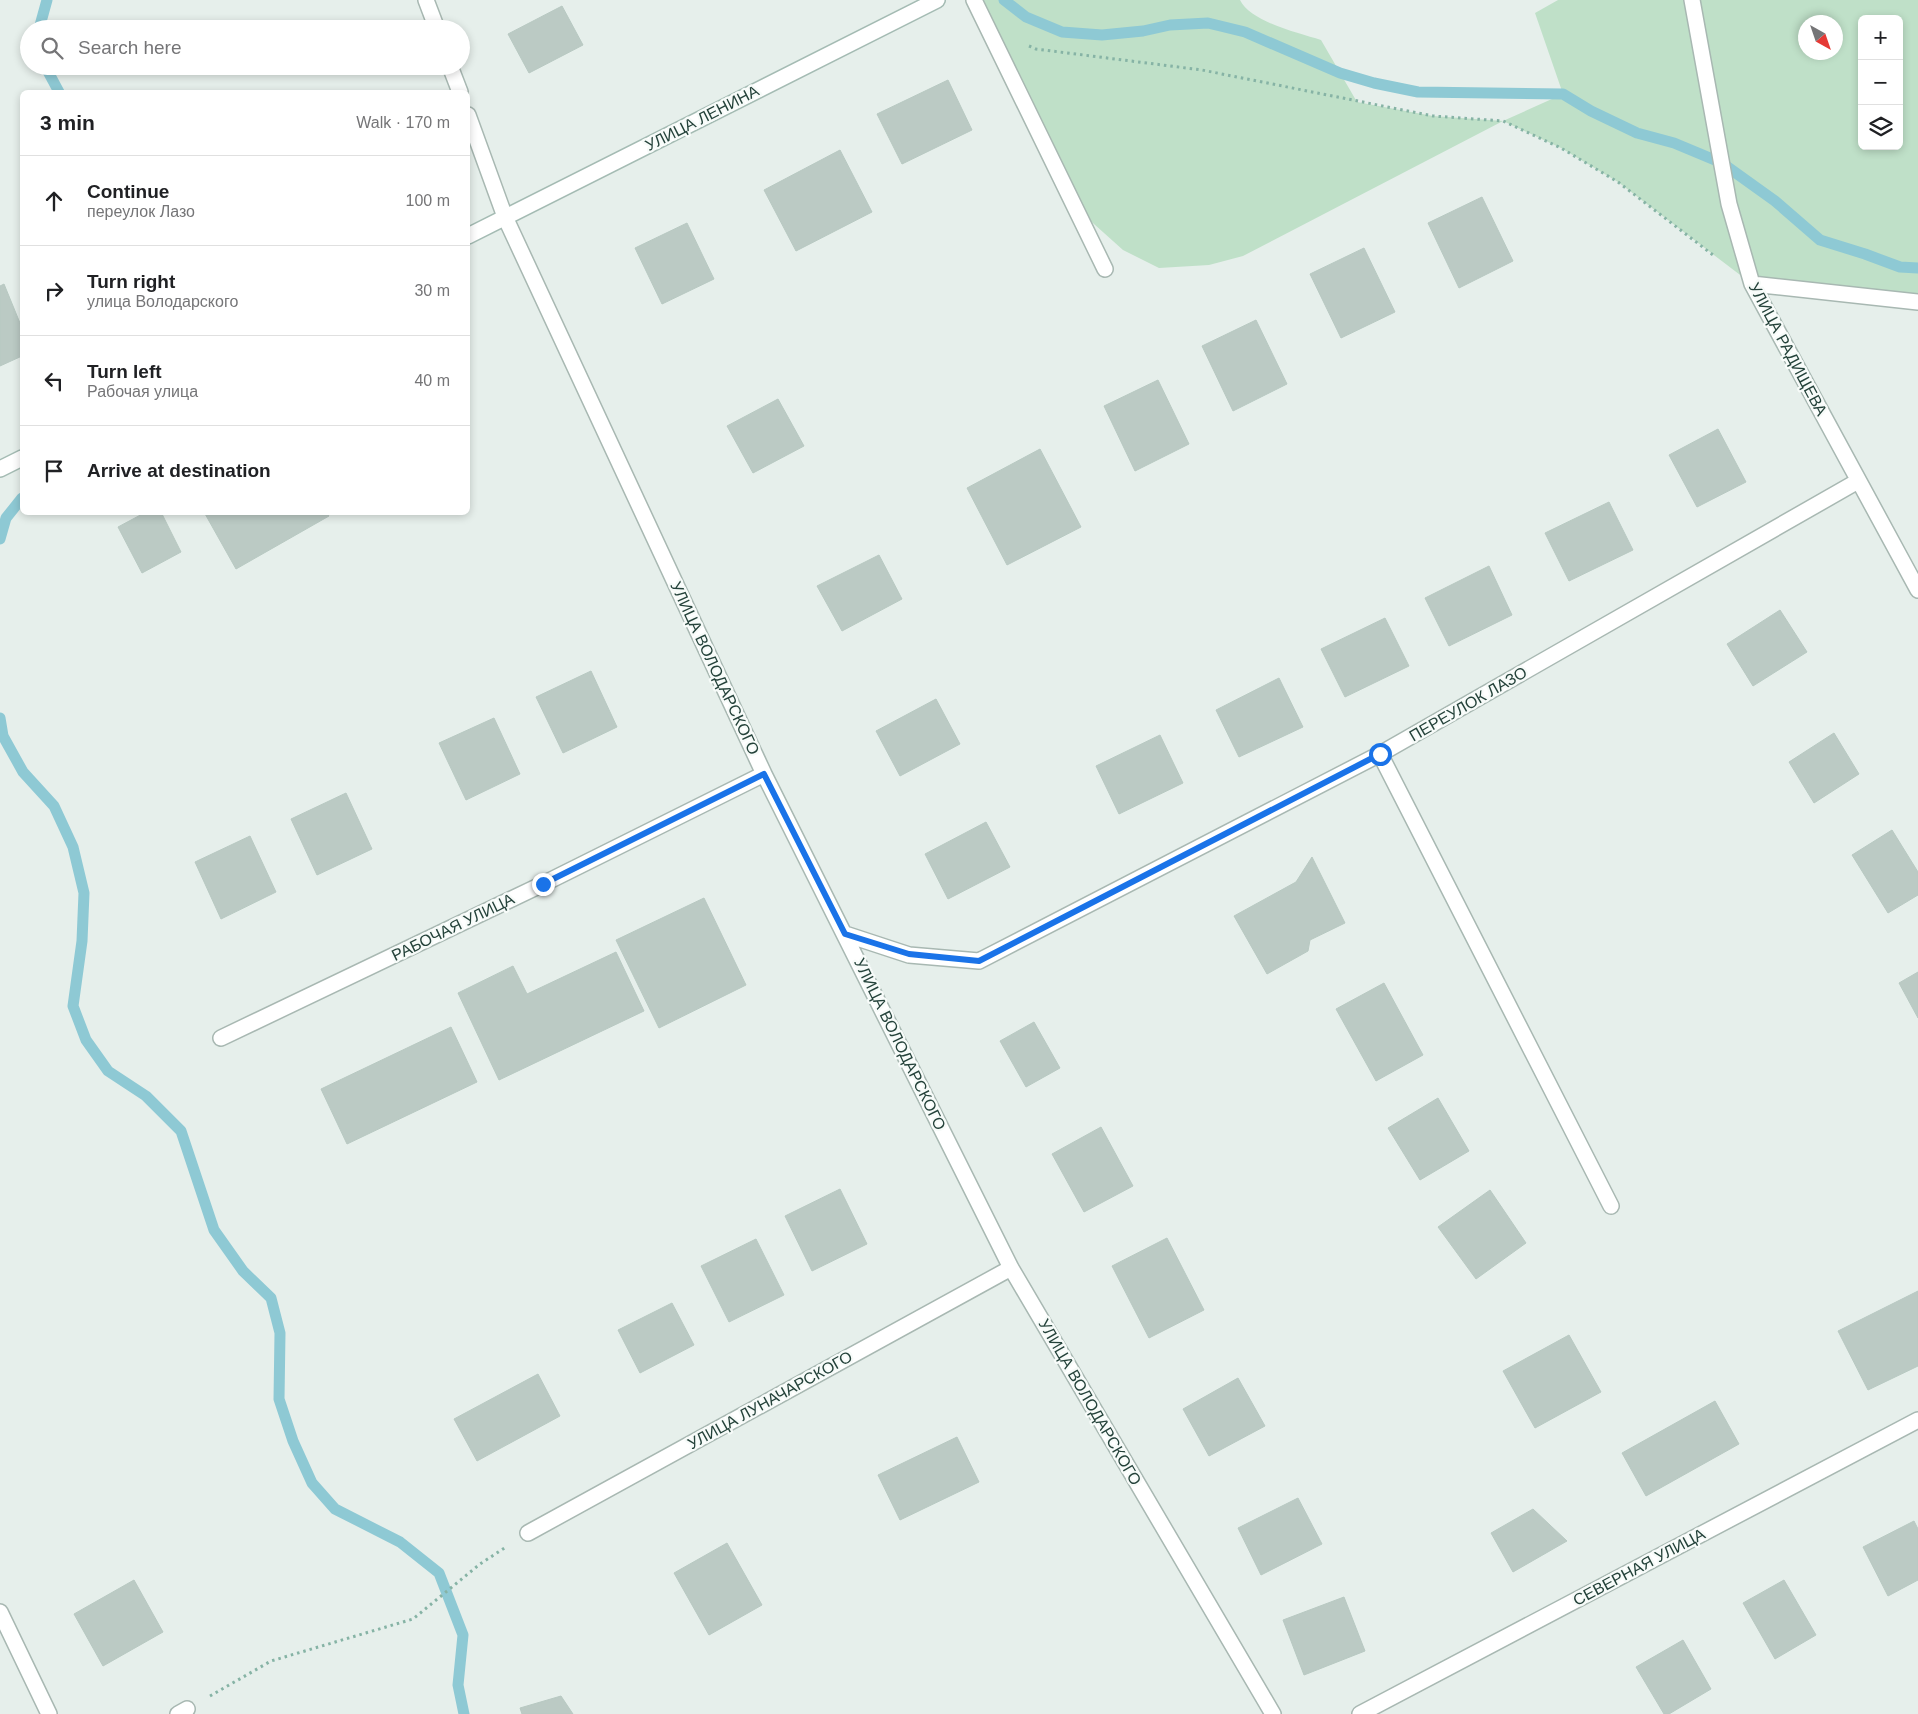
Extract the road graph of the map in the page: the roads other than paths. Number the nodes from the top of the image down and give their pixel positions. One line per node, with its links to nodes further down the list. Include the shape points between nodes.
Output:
1 (426, 0): 5 (street)
2 (937, 0): 9 (street, УЛИЦА ЛЕНИНА)
3 (974, 0): 11 (street)
4 (1692, 0): 12 (street, УЛИЦА РАДИЩЕВА, via 1730,204)
5 (434, 20)
6 (453, 75): 7 (street)
7 (459, 90)
8 (470, 121): 9 (street, УЛИЦА ВОЛОДАРСКОГО)
9 (504, 217): 10 (street, УЛИЦА ЛЕНИНА); 19 (street, УЛИЦА ВОЛОДАРСКОГО)
10 (470, 235)
11 (1105, 269)
12 (1752, 284): 13 (street); 16 (street, УЛИЦА РАДИЩЕВА)
13 (1918, 302)
14 (20, 459): 15 (street)
15 (0, 470)
16 (1858, 481): 17 (street, УЛИЦА РАДИЩЕВА); 18 (street, ПЕРЕУЛОК ЛАЗО)
17 (1918, 590)
18 (1380, 754): 20 (street, ПЕРЕУЛОК ЛАЗО, via 979,961 909,954); 22 (street)
19 (764, 774): 20 (street, УЛИЦА ВОЛОДАРСКОГО); 21 (street, РАБОЧАЯ УЛИЦА)
20 (845, 934): 23 (street, УЛИЦА ВОЛОДАРСКОГО)
21 (221, 1038)
22 (1611, 1206)
23 (1012, 1268): 25 (street, УЛИЦА ЛУНАЧАРСКОГО); 28 (street, УЛИЦА ВОЛОДАРСКОГО)
24 (1918, 1420): 29 (street, СЕВЕРНАЯ УЛИЦА)
25 (528, 1533)
26 (0, 1612): 27 (street)
27 (49, 1714)
28 (1273, 1714)
29 (1360, 1714)

